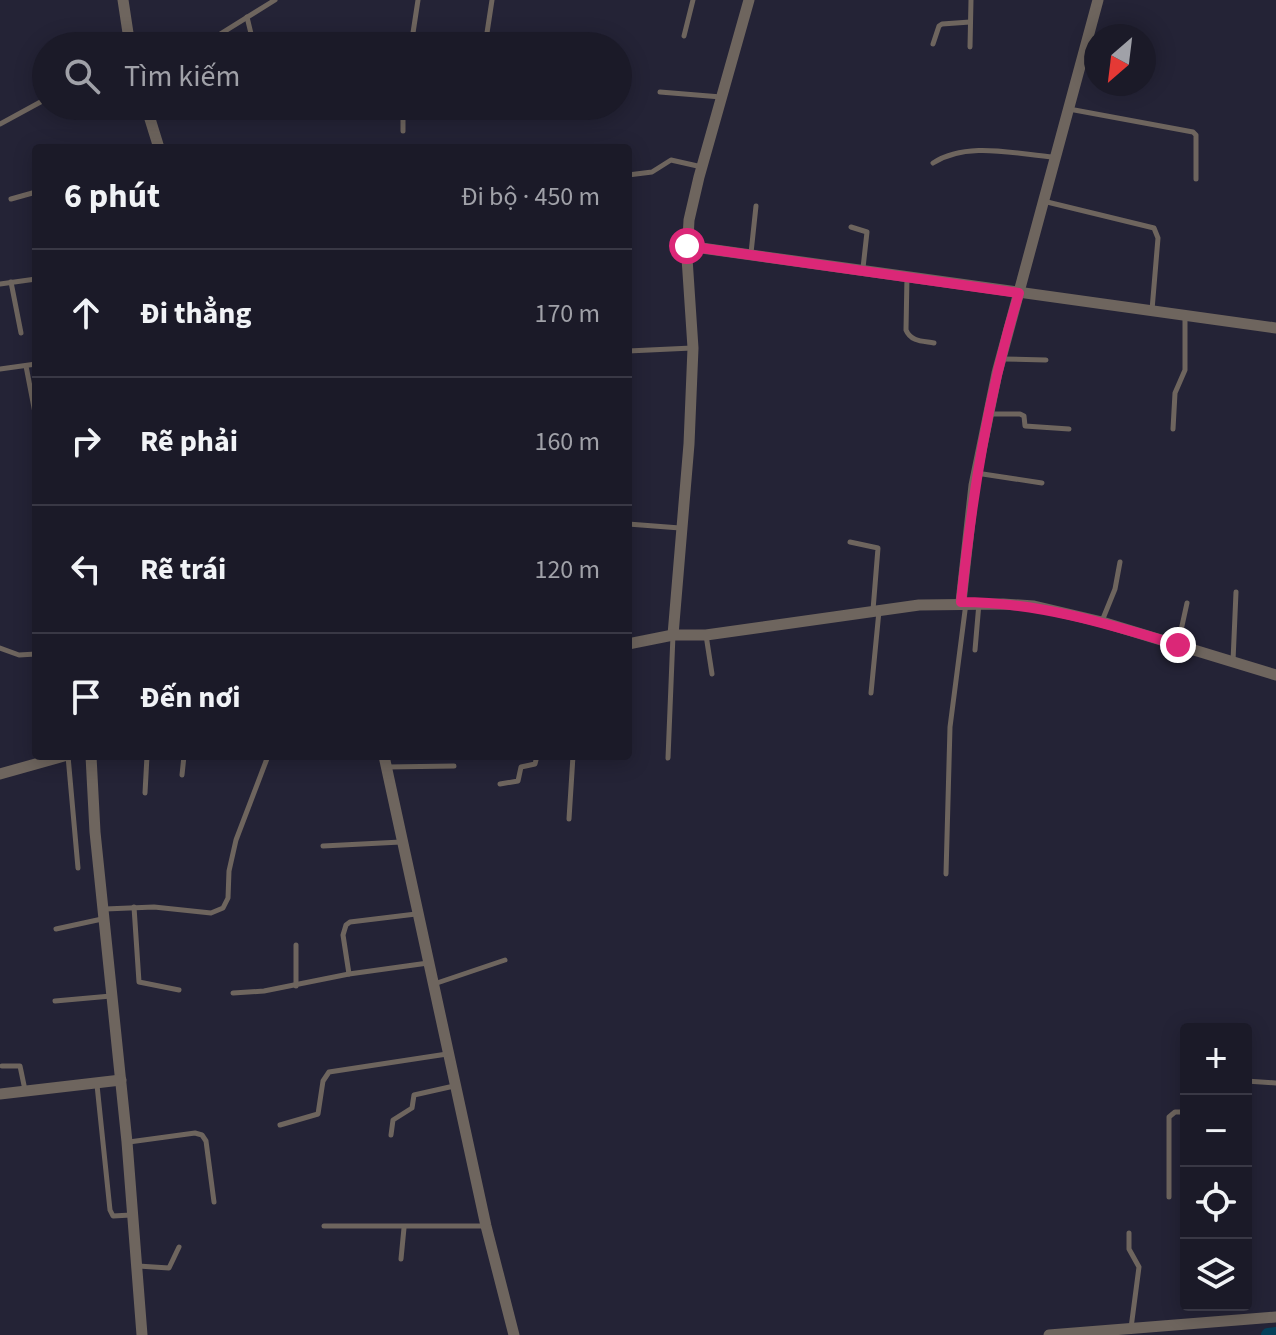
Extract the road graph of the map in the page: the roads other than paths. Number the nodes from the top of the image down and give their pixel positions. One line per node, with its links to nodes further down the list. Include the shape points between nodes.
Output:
1 (123, 0): 11 (street)
2 (275, 0): 9 (lane)
3 (418, 0): 14 (lane)
4 (492, 0): 15 (lane)
5 (693, 0): 16 (lane)
6 (749, 0): 20 (street)
7 (971, 0): 10 (lane)
8 (1098, 0): 22 (street)
9 (247, 17): 12 (lane); 13 (lane)
10 (970, 22): 17 (lane, via 939,26); 18 (lane)
11 (128, 32)
12 (223, 32)
13 (251, 32)
14 (413, 32)
15 (487, 32)
16 (684, 36)
17 (933, 44)
18 (970, 47)
19 (660, 92): 20 (lane)
20 (722, 97): 30 (street)
21 (32, 107): 25 (lane)
22 (1068, 108): 28 (street); 32 (lane, via 1193,132)
23 (150, 120): 27 (street)
24 (403, 120): 26 (lane)
25 (0, 124)
26 (403, 131)
27 (158, 144)
28 (1055, 157): 29 (lane, via 970,150); 35 (street)
29 (933, 163)
30 (702, 167): 31 (lane, via 671,160 648,173); 38 (street)
31 (632, 175)
32 (1196, 179)
33 (32, 193): 34 (lane)
34 (11, 199)
35 (1043, 201): 45 (street); 46 (lane, via 1154,228 1158,238)
36 (756, 206): 39 (lane)
37 (851, 227): 40 (lane, via 867,232)
38 (687, 246): 39 (street); 51 (street)
39 (751, 254): 40 (street)
40 (863, 269): 41 (street)
41 (907, 276): 45 (street); 50 (lane, via 906,330 915,340)
42 (32, 279): 43 (lane)
43 (11, 282): 44 (lane); 49 (lane)
44 (0, 284)
45 (1019, 293): 46 (street); 53 (street)
46 (1152, 311): 47 (street)
47 (1185, 315): 48 (street); 61 (lane, via 1185,370 1175,393)
48 (1276, 328)
49 (21, 333)
50 (934, 343)
51 (693, 348): 52 (lane); 65 (street)
52 (632, 351)
53 (1001, 359): 54 (lane); 59 (street)
54 (1046, 360)
55 (32, 365): 56 (lane)
56 (26, 366): 57 (lane); 58 (lane)
57 (0, 369)
58 (32, 397)
59 (989, 414): 60 (lane, via 1020,414 1025,426); 62 (street)
60 (1069, 429)
61 (1173, 429)
62 (976, 473): 63 (lane); 69 (street)
63 (1042, 483)
64 (632, 524): 65 (lane)
65 (681, 528): 74 (street)
66 (850, 542): 72 (lane, via 878,548)
67 (1120, 562): 73 (lane)
68 (1236, 592): 81 (lane)
69 (963, 602): 70 (street); 72 (street); 104 (lane, via 950,727)
70 (979, 602): 73 (street, via 1034,606); 79 (lane)
71 (1187, 603): 77 (lane)
72 (876, 611): 75 (street); 84 (lane)
73 (1102, 622): 77 (street)
74 (673, 635): 75 (street); 76 (street); 85 (lane)
75 (706, 635): 82 (lane)
76 (632, 643)
77 (1178, 645): 81 (street)
78 (0, 648): 80 (lane)
79 (975, 650)
80 (32, 654)
81 (1233, 662): 83 (street)
82 (712, 674)
83 (1276, 675)
84 (871, 693)
85 (668, 758)
86 (51, 760): 96 (street)
87 (66, 760): 103 (lane)
88 (91, 760): 107 (street)
89 (147, 760): 99 (lane)
90 (184, 760): 97 (lane)
91 (266, 760): 105 (lane, via 236,840 223,908 211,913)
92 (536, 760): 98 (lane, via 521,767 518,781)
93 (573, 760): 100 (lane)
94 (385, 762): 95 (lane); 101 (street)
95 (454, 766)
96 (0, 774)
97 (182, 775)
98 (500, 784)
99 (145, 793)
100 (569, 819)
101 (402, 842): 102 (lane); 106 (street)
102 (323, 846)
103 (78, 868)
104 (946, 874)
105 (134, 907): 107 (lane); 115 (lane, via 139,982)
106 (417, 914): 111 (street); 112 (lane, via 346,925)
107 (99, 917): 108 (lane); 117 (street)
108 (56, 929)
109 (296, 945): 114 (lane)
110 (505, 960): 113 (lane)
111 (429, 963): 112 (lane); 113 (street)
112 (349, 974): 114 (lane)
113 (433, 984): 119 (street)
114 (296, 986): 116 (lane)
115 (179, 990)
116 (233, 993)
117 (109, 996): 118 (lane); 121 (street)
118 (55, 1001)
119 (448, 1054): 125 (street); 129 (lane, via 329,1072 318,1114)
120 (2, 1066): 126 (lane, via 20,1066)
121 (118, 1080): 124 (street); 131 (street)
122 (1252, 1081): 123 (lane)
123 (1276, 1083)
124 (100, 1084): 126 (street); 134 (lane, via 110,1210 113,1216)
125 (455, 1086): 130 (lane, via 414,1095 412,1108 393,1120); 136 (street)
126 (25, 1091): 127 (street)
127 (0, 1094)
128 (1180, 1112): 132 (lane, via 1169,1117)
129 (280, 1125)
130 (391, 1135)
131 (127, 1142): 133 (lane, via 202,1135); 134 (street)
132 (1169, 1197)
133 (214, 1202)
134 (129, 1215): 141 (street)
135 (324, 1226): 137 (lane)
136 (486, 1226): 137 (lane); 145 (street)
137 (404, 1228): 140 (lane)
138 (1129, 1233): 143 (lane, via 1129,1249 1139,1267)
139 (179, 1247): 141 (lane, via 169,1268)
140 (401, 1259)
141 (136, 1265): 144 (street)
142 (1276, 1317): 143 (street)
143 (1131, 1329): 146 (street)
144 (142, 1335)
145 (514, 1335)
146 (1049, 1335)

